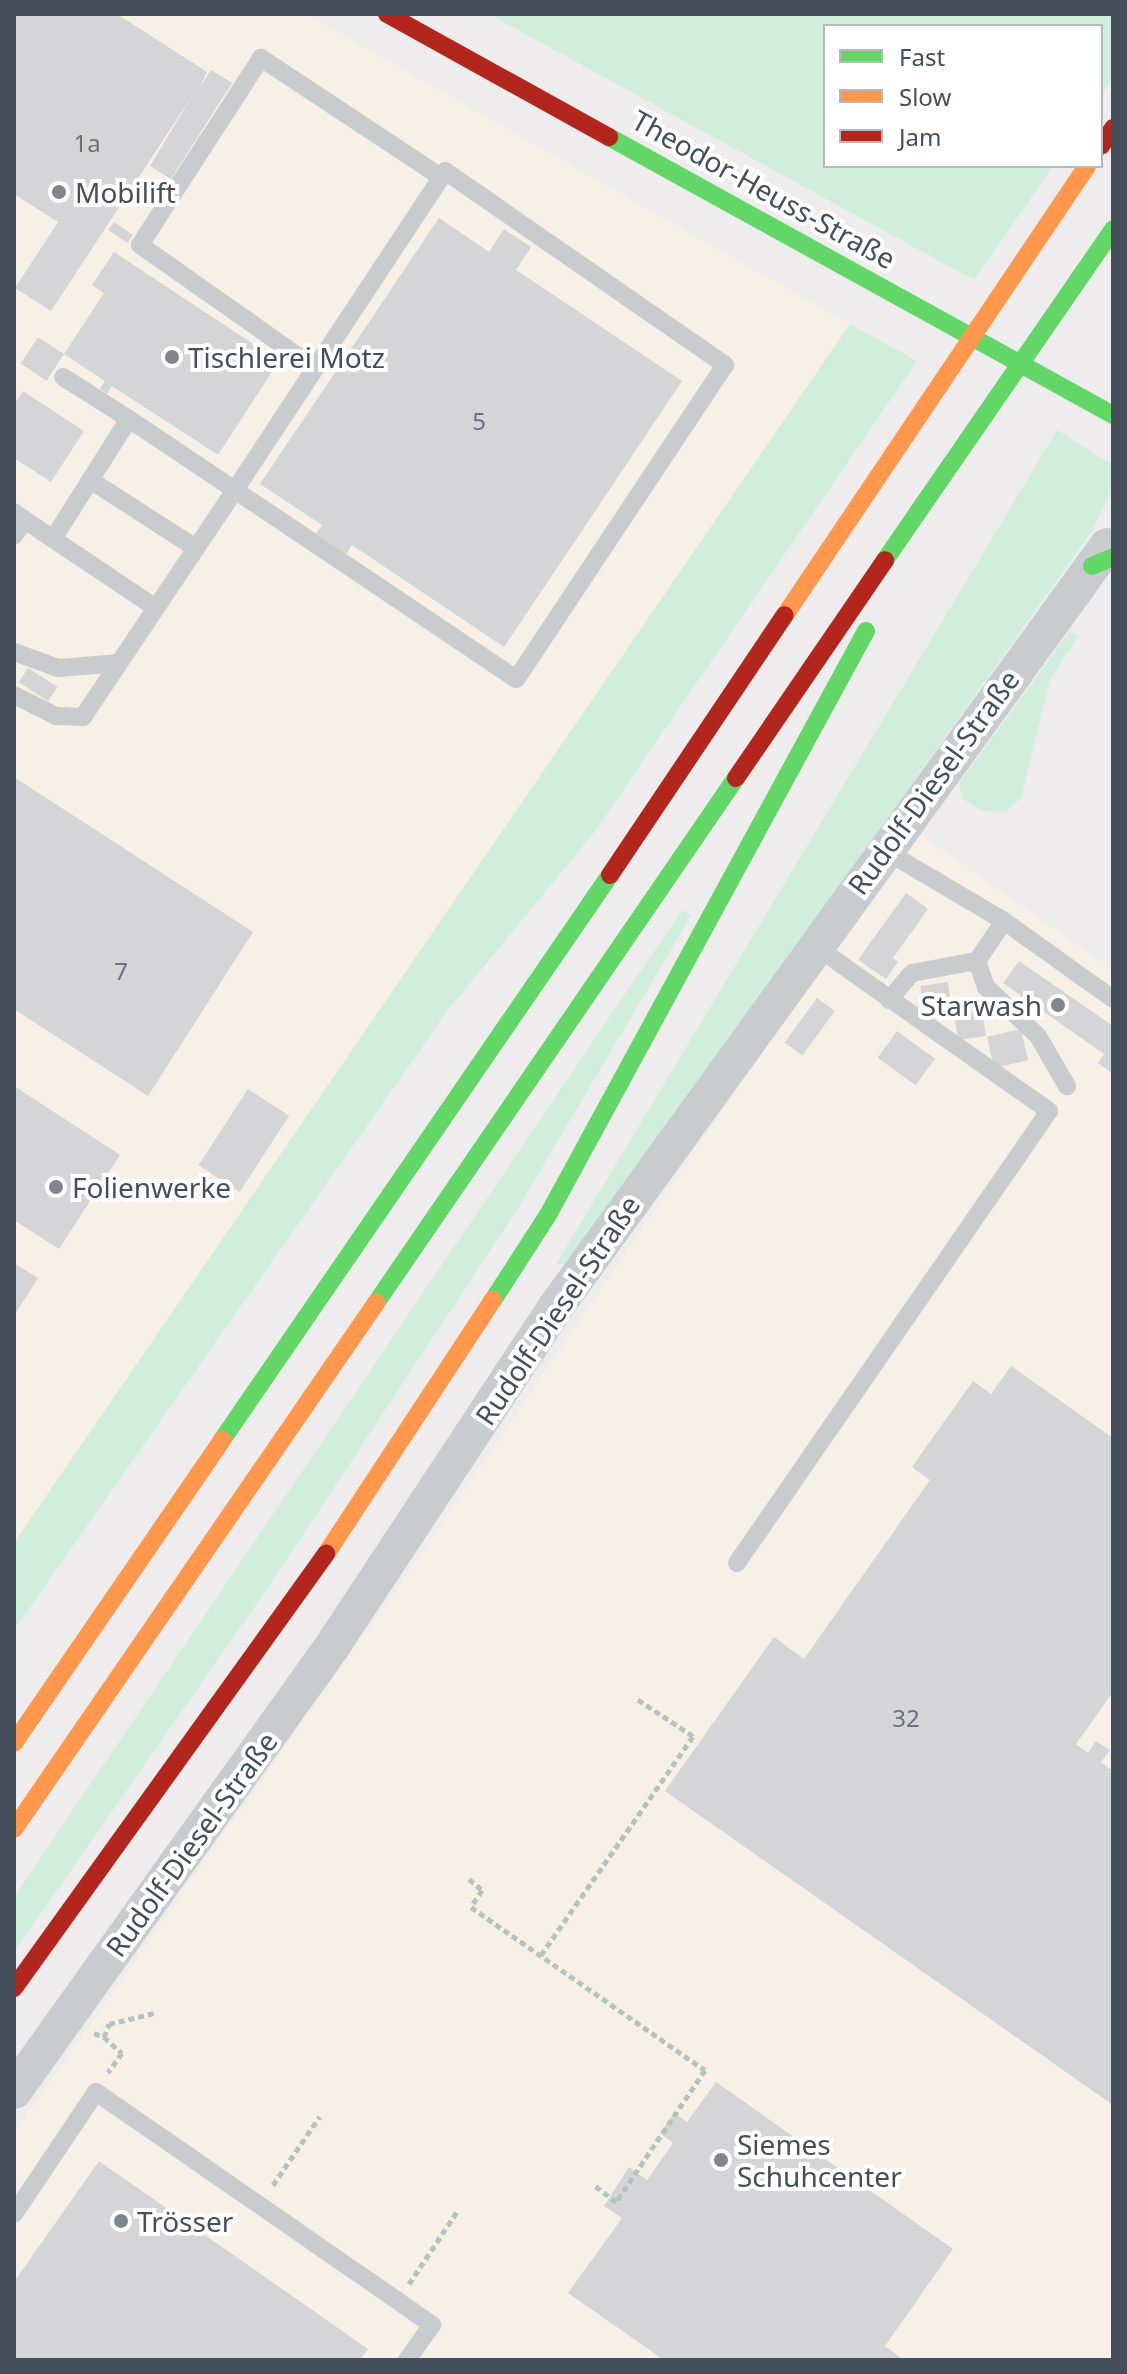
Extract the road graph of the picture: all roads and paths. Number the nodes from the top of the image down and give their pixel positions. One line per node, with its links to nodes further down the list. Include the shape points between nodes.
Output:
1 (387, 14): 7 (main road, Theodor-Heuss-Straße)
2 (1086, 168): 33 (main road, via 623,856)
3 (441, 177): 5 (lane); 5 (lane, via 261,58 140,245); 11 (lane, via 445,171 725,365 516,679)
4 (1113, 229): 9 (main road)
5 (315, 368): 11 (lane)
6 (63, 377): 8 (lane)
7 (1107, 412)
8 (129, 419): 10 (lane); 11 (lane)
9 (980, 422): 18 (main road); 34 (main road)
10 (90, 480): 15 (lane); 16 (lane)
11 (235, 490): 16 (lane)
12 (20, 516): 13 (lane); 15 (lane)
13 (14, 536)
14 (1113, 538): 17 (street, Rudolf-Diesel-Straße)
15 (53, 539): 19 (lane)
16 (196, 548): 19 (lane)
17 (1102, 562): 24 (street, Rudolf-Diesel-Straße)
18 (888, 590)
19 (156, 608): 22 (lane)
20 (873, 618): 37 (main road, via 548,1215 304,1588)
21 (14, 652): 22 (lane, via 58,668)
22 (119, 663): 23 (lane, via 83,717 56,716)
23 (14, 695)
24 (884, 850): 25 (lane); 26 (street, Rudolf-Diesel-Straße)
25 (1004, 921): 27 (lane); 28 (lane)
26 (814, 945): 29 (lane); 41 (street, Rudolf-Diesel-Straße, via 555,1308 331,1648)
27 (977, 961): 29 (lane, via 912,973); 30 (lane, via 986,987 1038,1036)
28 (1113, 999)
29 (889, 1000): 31 (lane, via 1049,1111)
30 (1067, 1086)
31 (737, 1563)
32 (637, 1699): 36 (path, via 693,1736)
33 (14, 1743)
34 (14, 1829)
35 (469, 1879): 36 (path, via 482,1890 471,1907)
36 (541, 1955): 44 (path, via 705,2070 616,2202)
37 (14, 1988)
38 (158, 2012): 40 (path, via 109,2024)
39 (82, 2028): 40 (path)
40 (104, 2037): 42 (path, via 122,2053)
41 (14, 2091)
42 (96, 2092): 45 (lane); 47 (lane)
43 (320, 2116): 45 (path)
44 (593, 2184)
45 (259, 2206): 48 (lane)
46 (458, 2210): 48 (path)
47 (14, 2214)
48 (397, 2301): 49 (lane, via 432,2325)
49 (407, 2360)

